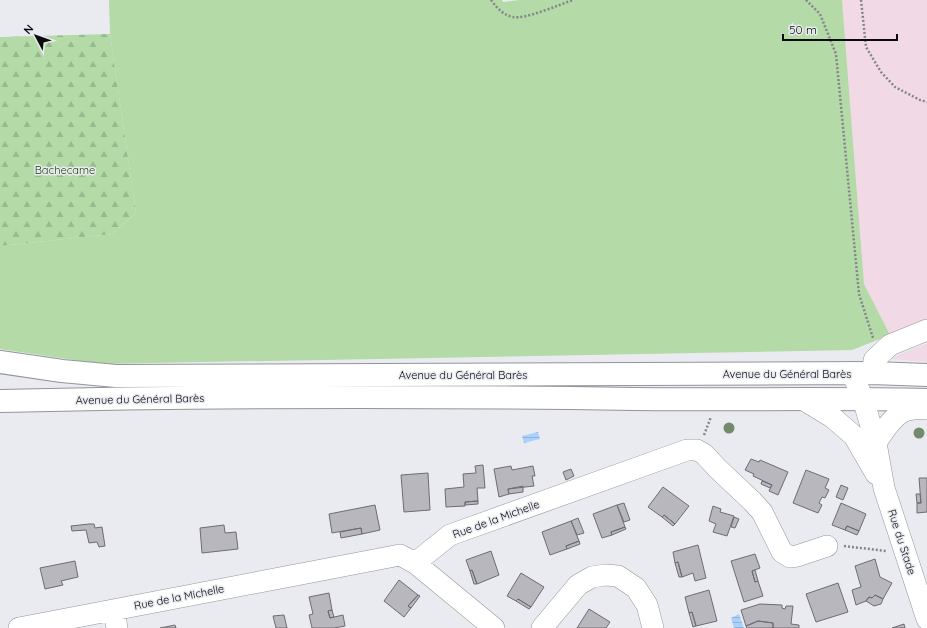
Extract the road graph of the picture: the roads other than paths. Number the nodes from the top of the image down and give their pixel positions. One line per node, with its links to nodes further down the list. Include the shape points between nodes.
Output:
1 (927, 330): 3 (street, via 890,345)
2 (0, 362): 4 (main road, Avenue du Général Barès, via 116,376)
3 (876, 364): 4 (main road, Avenue du Général Barès); 5 (main road, Avenue du Général Barès)
4 (852, 373): 6 (street, Rue du Stade)
5 (927, 375)
6 (854, 399): 7 (main road, Avenue du Général Barès); 8 (main road, Avenue du Général Barès); 11 (street, Rue du Stade); 12 (street, Rue du Stade)
7 (804, 400): 9 (main road, Avenue du Général Barès, via 461,396); 11 (street, Rue du Stade, via 832,417)
8 (927, 400)
9 (0, 401)
10 (927, 408): 12 (street, via 907,410 898,414)
11 (854, 436): 13 (street, Rue du Stade)
12 (876, 443): 13 (street, Rue du Stade)
13 (884, 488): 16 (street, Rue du Stade)
14 (827, 546): 15 (street, Rue de la Michelle, via 790,557 782,552 762,512 704,454 697,450 687,450 450,535)
15 (415, 563): 17 (street, Rue de la Michelle, via 400,555); 20 (street)
16 (923, 596): 18 (street, Rue du Stade)
17 (116, 619): 19 (street, Rue de la Michelle)
18 (927, 619)
19 (32, 627)
20 (494, 628)
21 (542, 628): 22 (street, via 578,585 592,577 605,575 618,576 636,588 647,605)
22 (653, 628)

